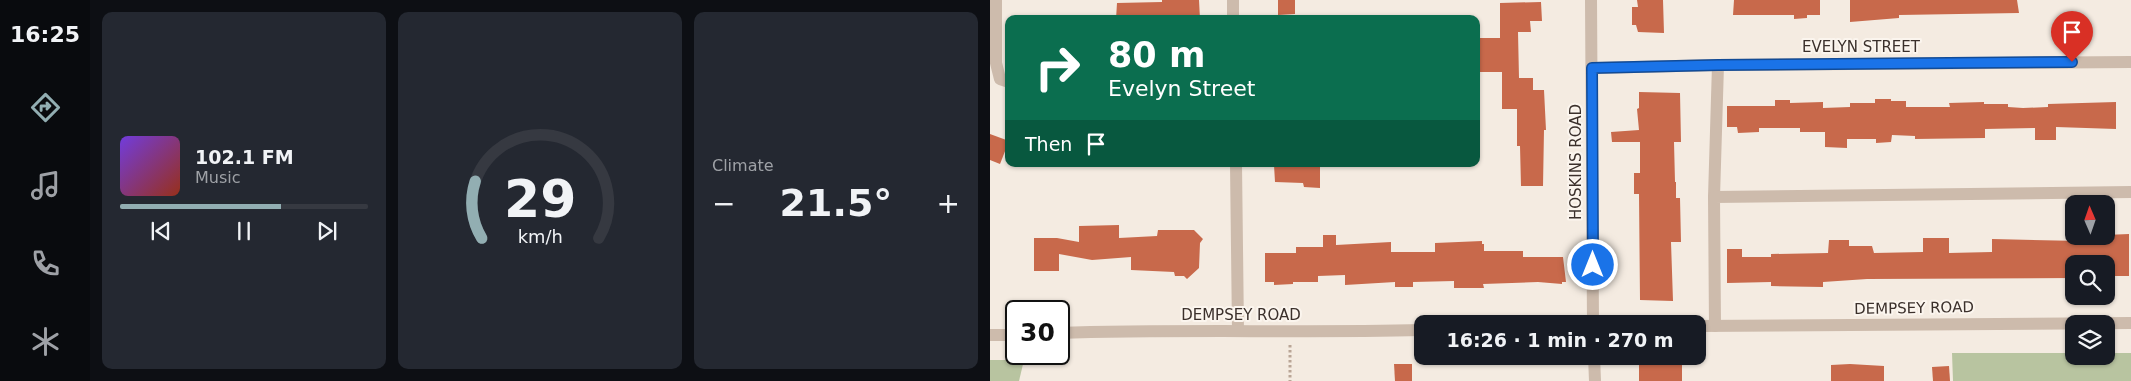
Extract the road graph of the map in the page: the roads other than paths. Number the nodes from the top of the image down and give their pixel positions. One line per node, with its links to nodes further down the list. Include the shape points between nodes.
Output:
1 (996, 0): 8 (street, via 996,63 1000,79)
2 (1233, 0): 4 (street)
3 (1591, 0): 7 (street, HOSKINS ROAD)
4 (1233, 15)
5 (2131, 62): 6 (street, EVELYN STREET)
6 (1718, 65): 7 (street, EVELYN STREET); 11 (street)
7 (1592, 68): 12 (street, HOSKINS ROAD)
8 (1005, 81)
9 (1236, 167): 17 (street)
10 (2131, 192): 11 (street)
11 (1714, 197): 15 (street)
12 (1594, 315)
13 (2131, 323): 15 (street, DEMPSEY ROAD)
14 (1706, 326): 15 (street, DEMPSEY ROAD)
15 (1715, 326)
16 (1414, 330): 17 (street, DEMPSEY ROAD)
17 (1238, 331): 18 (street, DEMPSEY ROAD)
18 (1070, 333)
19 (990, 335): 20 (street)
20 (1005, 335)
21 (1594, 365): 22 (street)
22 (1594, 381)

